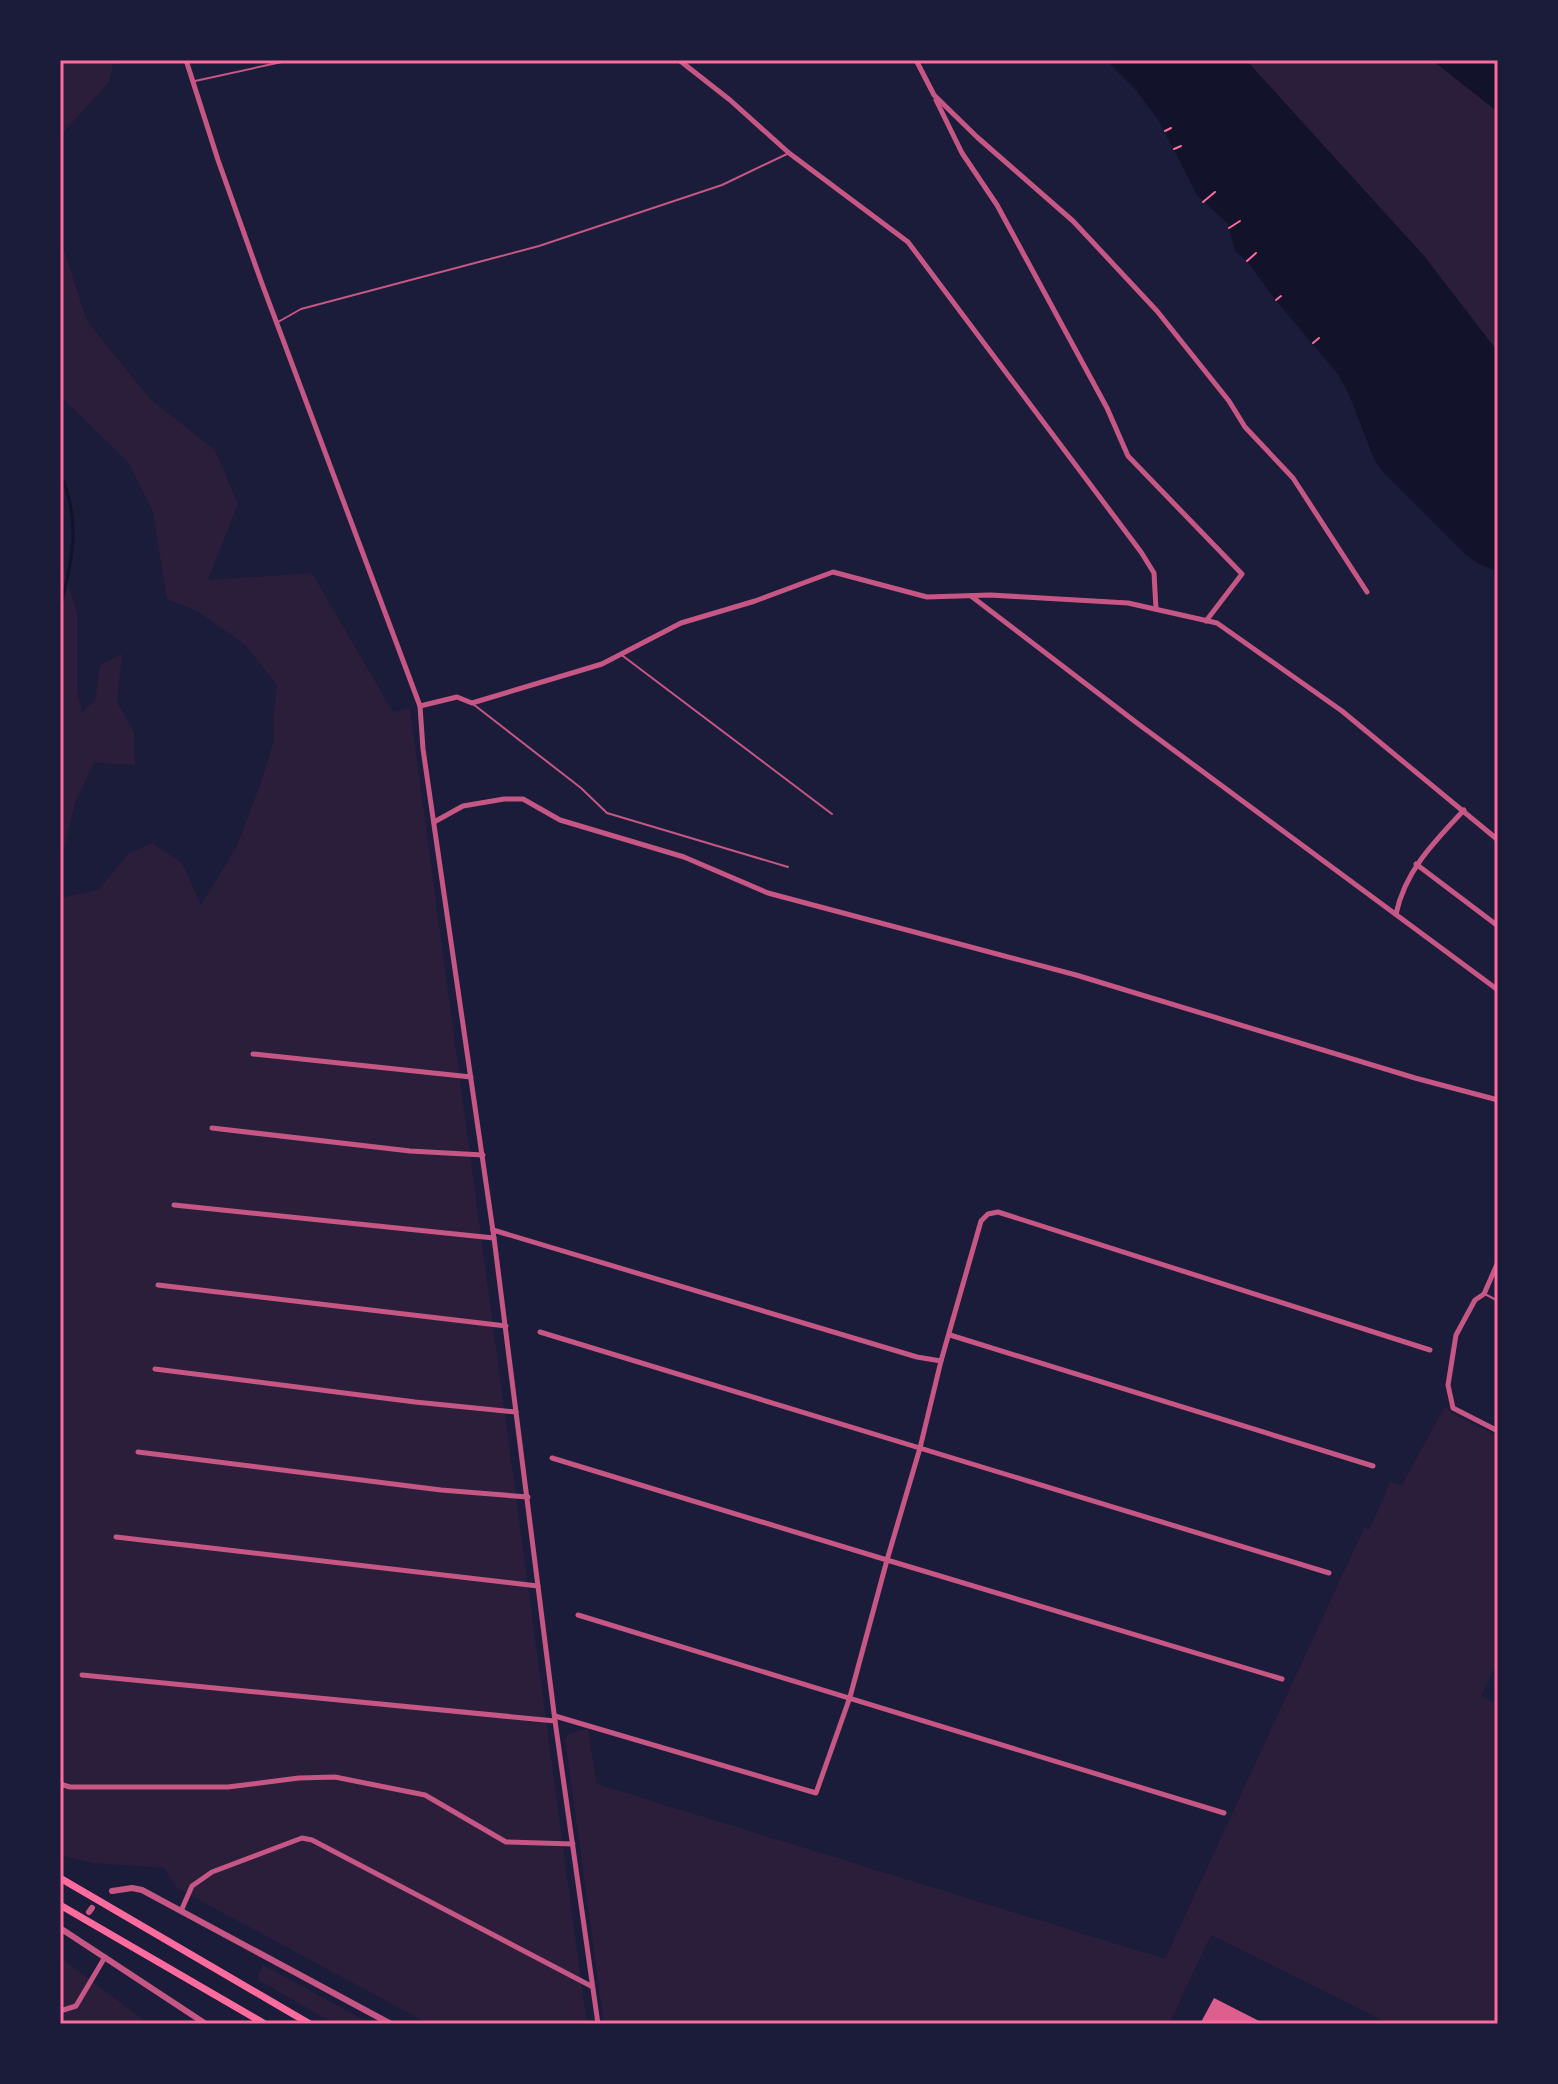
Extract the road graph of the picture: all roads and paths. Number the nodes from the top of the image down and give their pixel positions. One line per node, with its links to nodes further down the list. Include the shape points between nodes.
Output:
1 (186, 60): 5 (street)
2 (291, 60): 5 (lane)
3 (679, 60): 11 (street)
4 (916, 60): 6 (street)
5 (192, 82): 20 (street)
6 (934, 95): 23 (street, via 1073,221 1157,311 1245,427 1293,478); 26 (street, via 1107,408 1128,456 1242,574)
7 (1171, 128): 8 (path)
8 (1165, 131)
9 (1181, 146): 10 (path)
10 (1174, 149)
11 (789, 153): 20 (lane, via 722,185 539,246 301,309); 25 (street, via 908,242 1141,552 1154,573)
12 (1215, 192): 13 (path)
13 (1203, 202)
14 (1240, 221): 15 (path)
15 (1229, 228)
16 (1256, 253): 17 (path)
17 (1247, 261)
18 (1281, 296): 19 (path)
19 (1276, 300)
20 (277, 323): 29 (street)
21 (1319, 338): 22 (path)
22 (1313, 343)
23 (1367, 592)
24 (970, 595): 25 (street); 27 (street, via 927,597 833,572 681,623); 36 (street)
25 (1156, 609): 26 (street)
26 (1206, 621): 30 (street, via 1217,623 1342,711)
27 (621, 655): 28 (street); 31 (lane)
28 (472, 703): 29 (street, via 457,697); 35 (lane, via 607,813)
29 (420, 706): 32 (street)
30 (1464, 810): 33 (street); 34 (street)
31 (832, 814)
32 (434, 822): 40 (street); 41 (street, via 463,806 523,799 560,820 684,857 768,893 1076,975)
33 (1498, 840)
34 (1416, 864): 36 (street); 37 (street)
35 (788, 867)
36 (1396, 914): 38 (street)
37 (1496, 924)
38 (1498, 990)
39 (253, 1054): 40 (street)
40 (471, 1077): 43 (street)
41 (1498, 1100)
42 (212, 1128): 43 (street)
43 (483, 1155): 45 (street)
44 (174, 1205): 46 (street)
45 (493, 1230): 46 (street); 55 (street)
46 (494, 1238): 51 (street)
47 (1498, 1262): 49 (street)
48 (158, 1285): 51 (street)
49 (1484, 1294): 50 (lane); 58 (street, via 1475,1300 1456,1335 1448,1385 1453,1408)
50 (1498, 1301)
51 (506, 1326): 57 (street)
52 (540, 1332): 59 (street)
53 (949, 1335): 54 (street, via 981,1221 998,1212); 55 (street); 62 (street)
54 (1430, 1350)
55 (941, 1361): 59 (street)
56 (155, 1369): 57 (street)
57 (516, 1412): 63 (street)
58 (1498, 1431)
59 (920, 1448): 65 (street); 66 (street)
60 (138, 1452): 63 (street)
61 (552, 1458): 65 (street)
62 (1373, 1466)
63 (528, 1497): 67 (street)
64 (116, 1537): 67 (street)
65 (887, 1560): 70 (street); 71 (street)
66 (1329, 1573)
67 (538, 1586): 72 (street)
68 (578, 1615): 71 (street)
69 (82, 1675): 72 (street)
70 (1282, 1679)
71 (850, 1697): 72 (street, via 816,1793); 74 (street)
72 (555, 1719): 75 (street)
73 (60, 1784): 75 (street, via 228,1787 335,1777 425,1795 506,1842)
74 (1224, 1813)
75 (573, 1844): 84 (street)
76 (60, 1878): 88 (main road)
77 (112, 1891): 79 (street, via 142,1890)
78 (60, 1905): 87 (main road)
79 (181, 1911): 84 (street, via 192,1886 212,1872 302,1838); 89 (street)
80 (60, 1928): 82 (street)
81 (79, 1928): 82 (street)
82 (74, 1937): 83 (street)
83 (105, 1957): 85 (street, via 76,2006); 86 (street)
84 (592, 1987): 90 (street)
85 (60, 2011)
86 (206, 2024)
87 (265, 2024)
88 (310, 2024)
89 (391, 2024)
90 (598, 2024)

